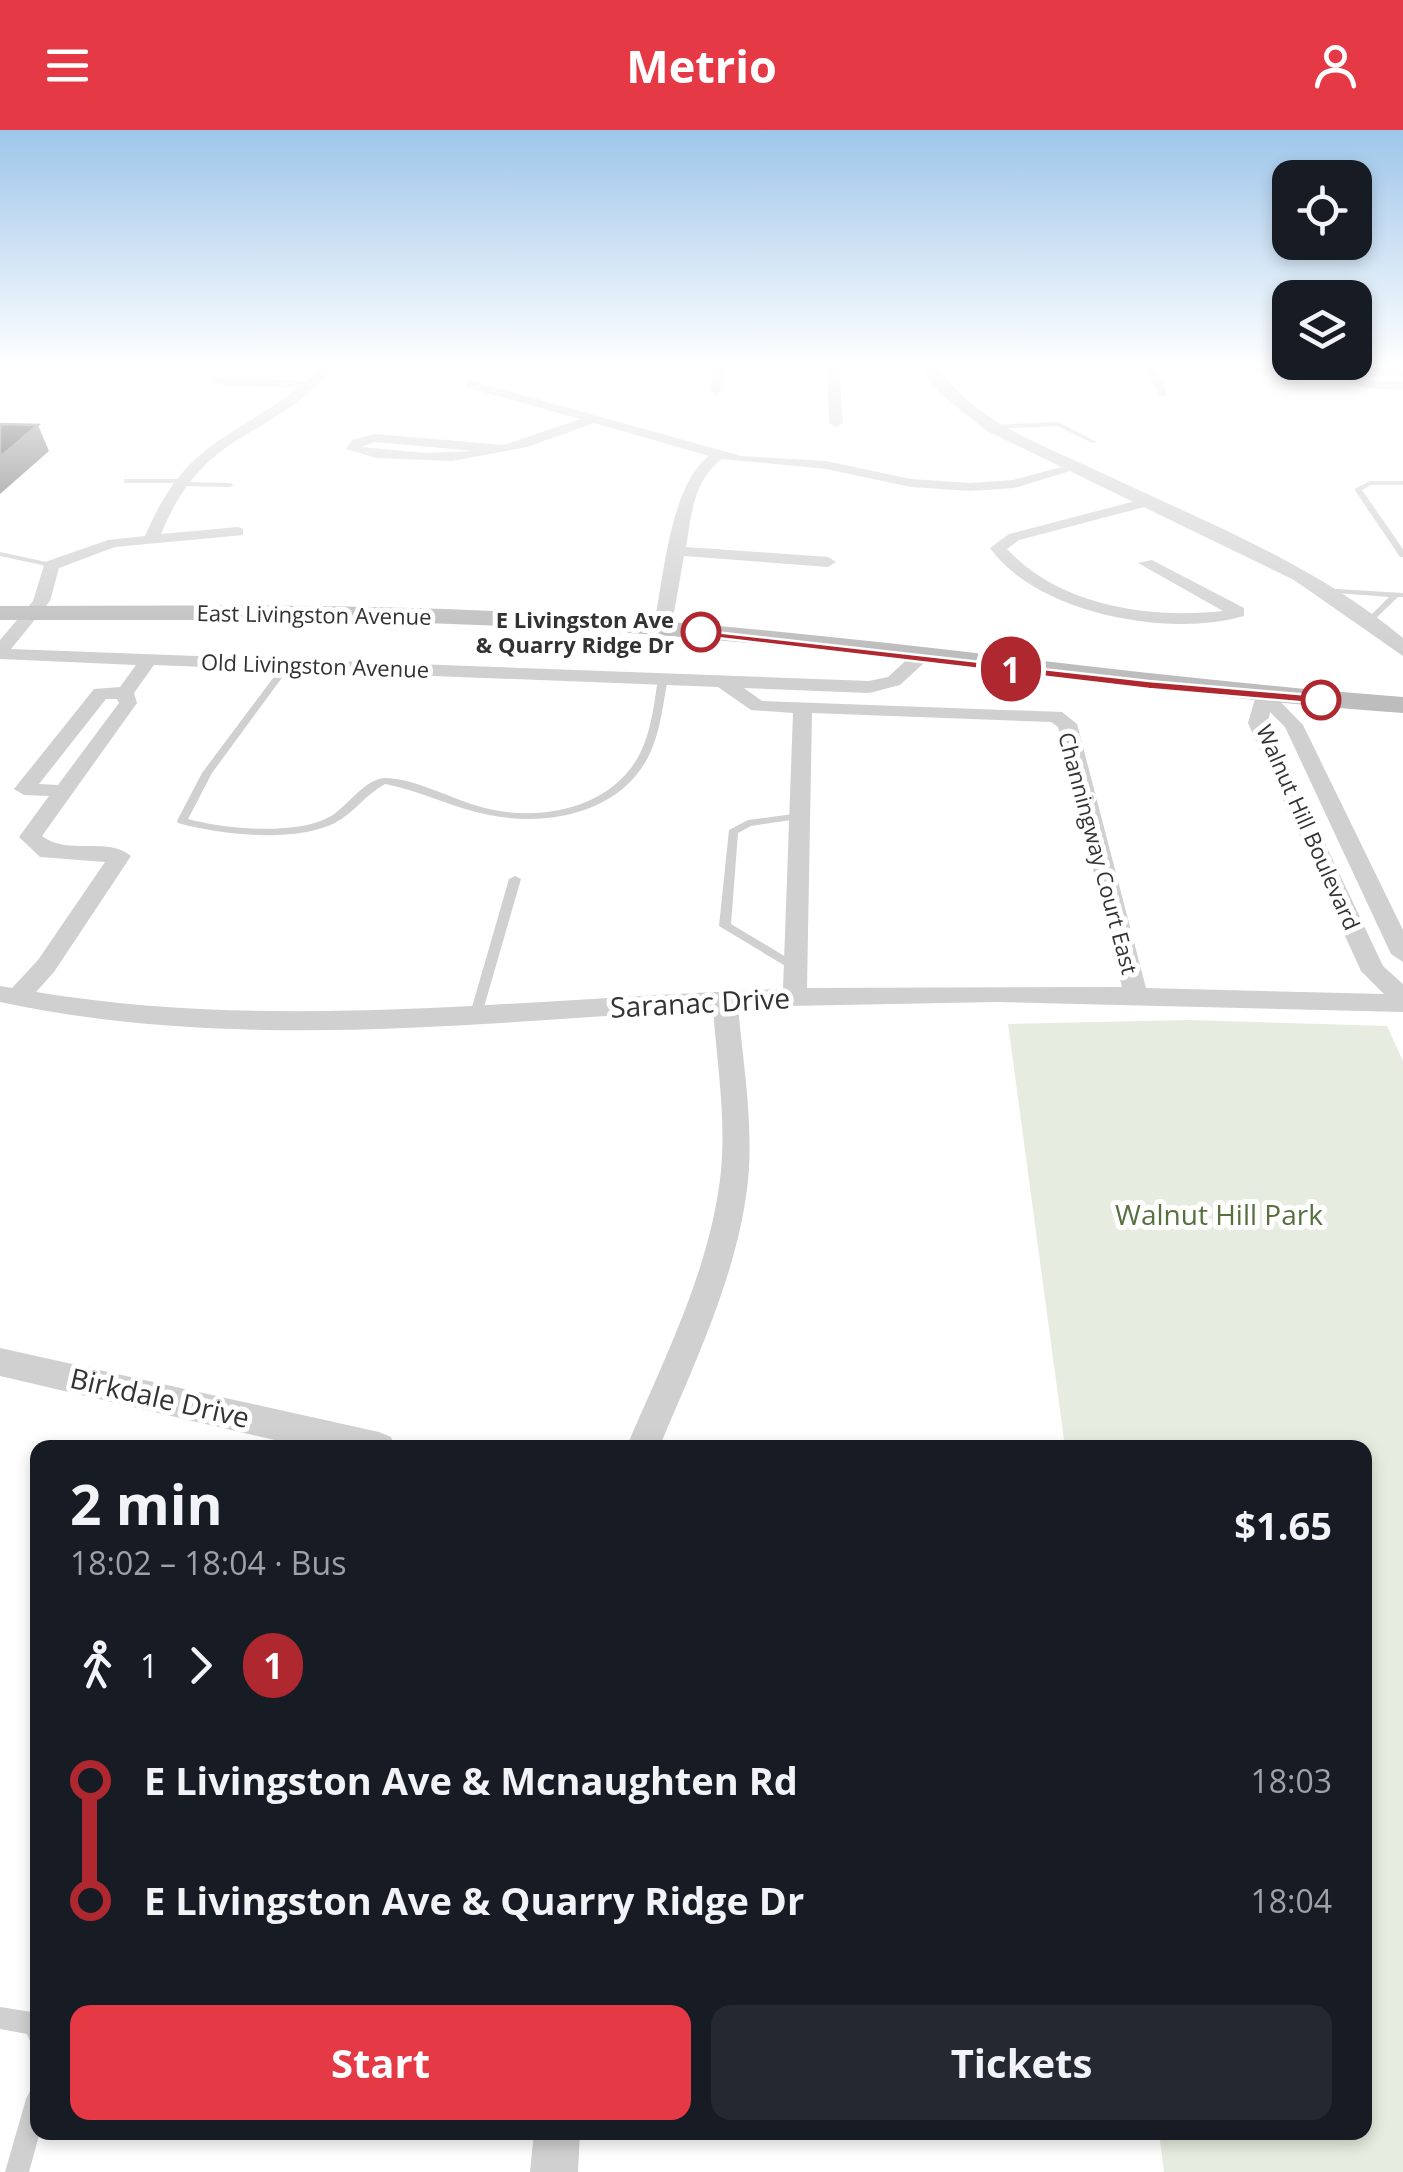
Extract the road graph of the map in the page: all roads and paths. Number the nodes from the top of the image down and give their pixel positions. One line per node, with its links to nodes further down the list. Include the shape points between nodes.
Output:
1 (198, 462): 7 (street)
2 (710, 462): 13 (street, via 692,478)
3 (793, 462): 5 (street, via 911,484 970,487 1014,484)
4 (1062, 462): 5 (street)
5 (1073, 468): 10 (street)
6 (127, 481): 7 (lane)
7 (180, 482): 9 (lane); 12 (street)
8 (1403, 483): 15 (lane, via 1370,482 1358,489)
9 (230, 485)
10 (1147, 502): 20 (street); 22 (street, via 1014,537 998,548 1008,562)
11 (238, 532): 12 (street)
12 (151, 540): 18 (street, via 112,543)
13 (677, 552): 16 (street); 26 (street)
14 (0, 554): 18 (lane)
15 (1403, 554)
16 (828, 562)
17 (1146, 562): 19 (street)
18 (51, 565): 24 (street, via 50,583)
19 (1191, 586): 22 (street); 22 (street, via 1238,612)
20 (1324, 590): 21 (lane); 25 (street)
21 (1399, 595): 25 (lane)
22 (1112, 612)
23 (0, 613): 24 (main road, East Livingston Avenue)
24 (34, 613): 26 (main road, East Livingston Avenue, via 388,614); 28 (street)
25 (1370, 621): 27 (street)
26 (662, 628): 29 (main road, East Livingston Avenue)
27 (1403, 650)
28 (0, 652): 30 (street, Old Livingston Avenue)
29 (920, 658): 33 (street, Old Livingston Avenue, via 894,682 878,686); 35 (main road, East Livingston Avenue)
30 (149, 659): 31 (street, Old Livingston Avenue); 34 (street)
31 (288, 664): 32 (street, Old Livingston Avenue); 32 (lane, via 207,772 183,817 186,823 284,831 313,826 384,781 494,813 530,816 595,804 642,760)
32 (663, 678): 33 (street, Old Livingston Avenue)
33 (722, 681): 37 (street, via 758,706)
34 (125, 693): 38 (street, via 128,703); 38 (street, via 101,692 24,789)
35 (1264, 696): 36 (main road, East Livingston Avenue); 41 (street, Walnut Hill Boulevard, via 1294,724); 47 (street, Walnut Hill Boulevard, via 1258,723 1373,971)
36 (1403, 705)
37 (803, 708): 39 (street); 45 (street, Channingway Court East, via 1054,716 1067,724)
38 (64, 791): 43 (street, via 30,837 48,852 120,856 46,966)
39 (800, 816): 42 (street); 42 (lane, via 748,823 733,832 725,926)
40 (515, 879): 48 (lane)
41 (1403, 954)
42 (792, 966): 44 (street)
43 (8, 996): 48 (street, Saranac Drive, via 230,1022)
44 (796, 996): 45 (street, Saranac Drive); 46 (street, Saranac Drive)
45 (1136, 996): 47 (street, Saranac Drive)
46 (724, 1000): 48 (street, Saranac Drive); 51 (street, via 736,1133 730,1192 709,1279)
47 (1403, 1000)
48 (476, 1014)
49 (0, 1362): 50 (street, Birkdale Drive)
50 (344, 1440)
51 (645, 1440)
52 (0, 2018): 53 (lane)
53 (30, 2023)
54 (30, 2125): 56 (lane)
55 (556, 2140): 57 (street)
56 (16, 2172)
57 (554, 2172)

